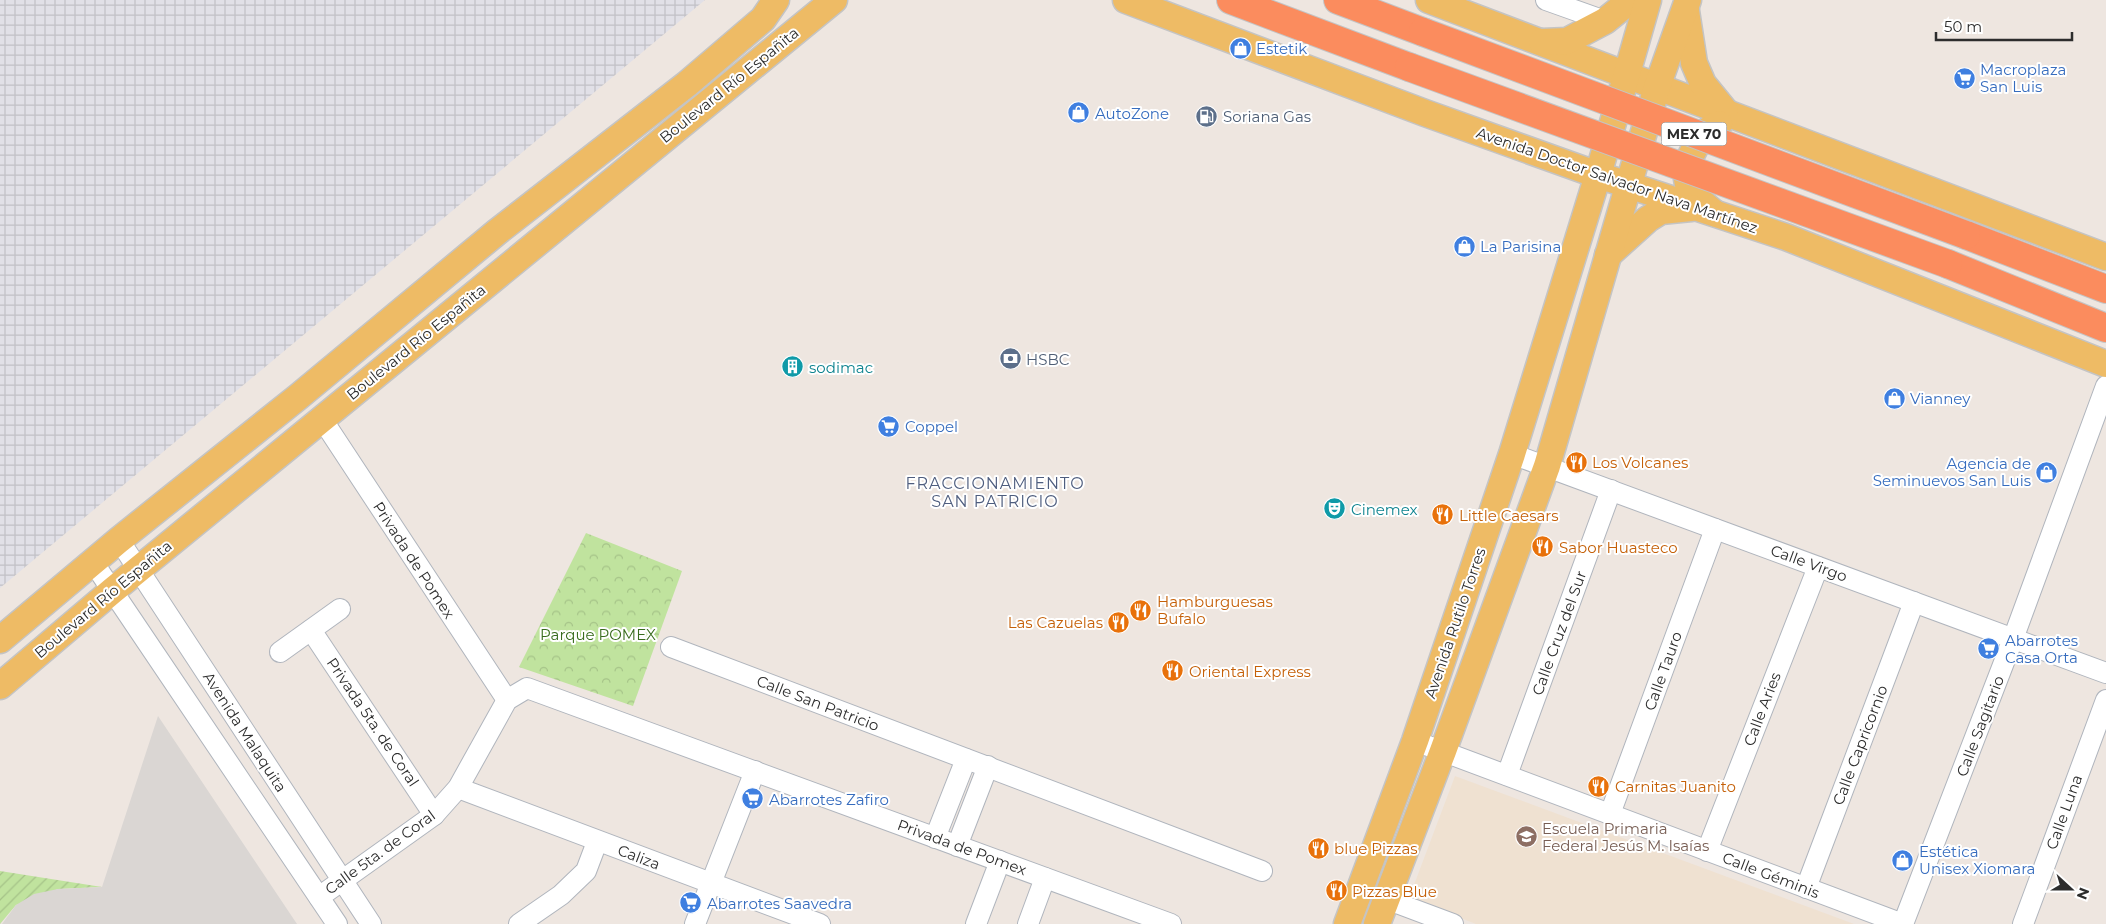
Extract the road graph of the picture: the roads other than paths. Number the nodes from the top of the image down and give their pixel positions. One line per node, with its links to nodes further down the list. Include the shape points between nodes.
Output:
1 (776, 0): 30 (main road, Boulevard Río Españita, via 763,19 687,84 497,232 298,398)
2 (834, 0): 25 (main road, Boulevard Río Españita)
3 (1126, 0): 16 (main road, Avenida Doctor Salvador Nava Martínez)
4 (1231, 0): 22 (highway, MEX 70, bridge, via 1948,264)
5 (1338, 0): 21 (highway, MEX 70, bridge)
6 (1429, 0): 12 (main road)
7 (1546, 0): 11 (street)
8 (1632, 0): 11 (main road)
9 (1648, 0): 13 (main road, Avenida Rutilo Torres)
10 (1686, 4): 14 (main road, Avenida Rutilo Torres); 15 (main road, via 1694,63 1703,84)
11 (1605, 21): 12 (main road, via 1567,41)
12 (1538, 42): 13 (main road)
13 (1627, 75): 14 (main road); 16 (main road, Avenida Rutilo Torres)
14 (1658, 87): 15 (main road); 17 (main road, Avenida Rutilo Torres)
15 (1733, 115): 18 (main road, via 1715,125 1698,141 1689,164 1686,180); 20 (main road)
16 (1598, 175): 17 (main road, Avenida Doctor Salvador Nava Martínez); 26 (main road, Avenida Rutilo Torres)
17 (1629, 185): 18 (main road, Avenida Doctor Salvador Nava Martínez); 19 (main road, Avenida Rutilo Torres)
18 (1706, 211): 19 (main road, via 1661,211); 23 (main road, Avenida Doctor Salvador Nava Martínez, via 1786,237)
19 (1608, 255): 27 (main road, Avenida Rutilo Torres)
20 (2106, 257)
21 (2106, 289)
22 (2106, 330)
23 (2106, 364)
24 (2106, 386): 38 (street, Calle Sagitario)
25 (322, 419): 33 (main road, Boulevard Río Españita); 45 (street, Privada de Pomex)
26 (1512, 454): 27 (street, Calle Virgo); 47 (main road, Avenida Rutilo Torres)
27 (1547, 466): 28 (street, Calle Virgo); 48 (main road, Avenida Rutilo Torres)
28 (1611, 490): 29 (street, Calle Virgo); 52 (street, Calle Cruz del Sur)
29 (1715, 529): 32 (street, Calle Virgo); 54 (street, Calle Tauro)
30 (119, 540): 31 (main road, Boulevard Río Españita); 33 (street, Avenida Malaquita)
31 (93, 562): 34 (street, Avenida Malaquita); 39 (main road, Boulevard Río Españita)
32 (1818, 567): 35 (street, Calle Virgo); 59 (street, Calle Aries)
33 (138, 570): 34 (main road, Boulevard Río Españita); 63 (street, Avenida Malaquita)
34 (112, 591): 43 (main road, Boulevard Río Españita); 66 (street, Avenida Malaquita)
35 (1914, 602): 38 (street, Calle Virgo); 65 (street, Calle Capricornio)
36 (340, 609): 37 (street)
37 (311, 630): 41 (street); 55 (street, Privada 5ta. de Coral)
38 (2013, 639): 42 (street, Calle Virgo); 79 (street, Calle Sagitario)
39 (0, 640)
40 (671, 647): 49 (street, Calle San Patricio)
41 (280, 652)
42 (2106, 673)
43 (0, 686)
44 (527, 688): 45 (street, Calle 5ta. de Coral); 51 (street, Privada de Pomex)
45 (507, 700): 53 (street, Calle 5ta. de Coral)
46 (2106, 700): 80 (street, Calle Luna)
47 (1415, 741): 48 (street, Calle Géminis); 76 (main road, Avenida Rutilo Torres)
48 (1443, 751): 52 (street, Calle Géminis); 67 (main road, Avenida Rutilo Torres)
49 (966, 759): 50 (street, Calle San Patricio); 56 (street)
50 (988, 766): 58 (street); 61 (street, Calle San Patricio)
51 (755, 771): 56 (street, Privada de Pomex); 64 (street)
52 (1507, 775): 54 (street, Calle Géminis)
53 (458, 788): 55 (street, Calle 5ta. de Coral); 57 (street, Caliza)
54 (1610, 814): 59 (street, Calle Géminis)
55 (434, 815): 63 (street, Calle 5ta. de Coral)
56 (935, 838): 58 (street, Privada de Pomex)
57 (597, 842): 64 (street, Caliza); 70 (street, via 586,871 561,895)
58 (957, 846): 60 (street, Privada de Pomex)
59 (1707, 850): 65 (street, Calle Géminis)
60 (1000, 861): 62 (street, Privada de Pomex); 73 (street)
61 (1262, 871)
62 (1045, 878): 74 (street); 75 (street, Privada de Pomex)
63 (343, 881): 66 (street, Calle 5ta. de Coral); 69 (street, Avenida Malaquita)
64 (711, 884): 71 (street); 72 (street, Caliza)
65 (1806, 888): 79 (street, Calle Géminis)
66 (319, 897): 68 (street, Avenida Malaquita)
67 (1386, 899): 77 (main road, Avenida Rutilo Torres); 78 (street)
68 (337, 924)
69 (371, 924)
70 (519, 924)
71 (696, 924)
72 (820, 924)
73 (976, 924)
74 (1028, 924)
75 (1171, 924)
76 (1347, 924)
77 (1376, 924)
78 (1452, 924)
79 (1903, 924)
80 (2023, 924)

